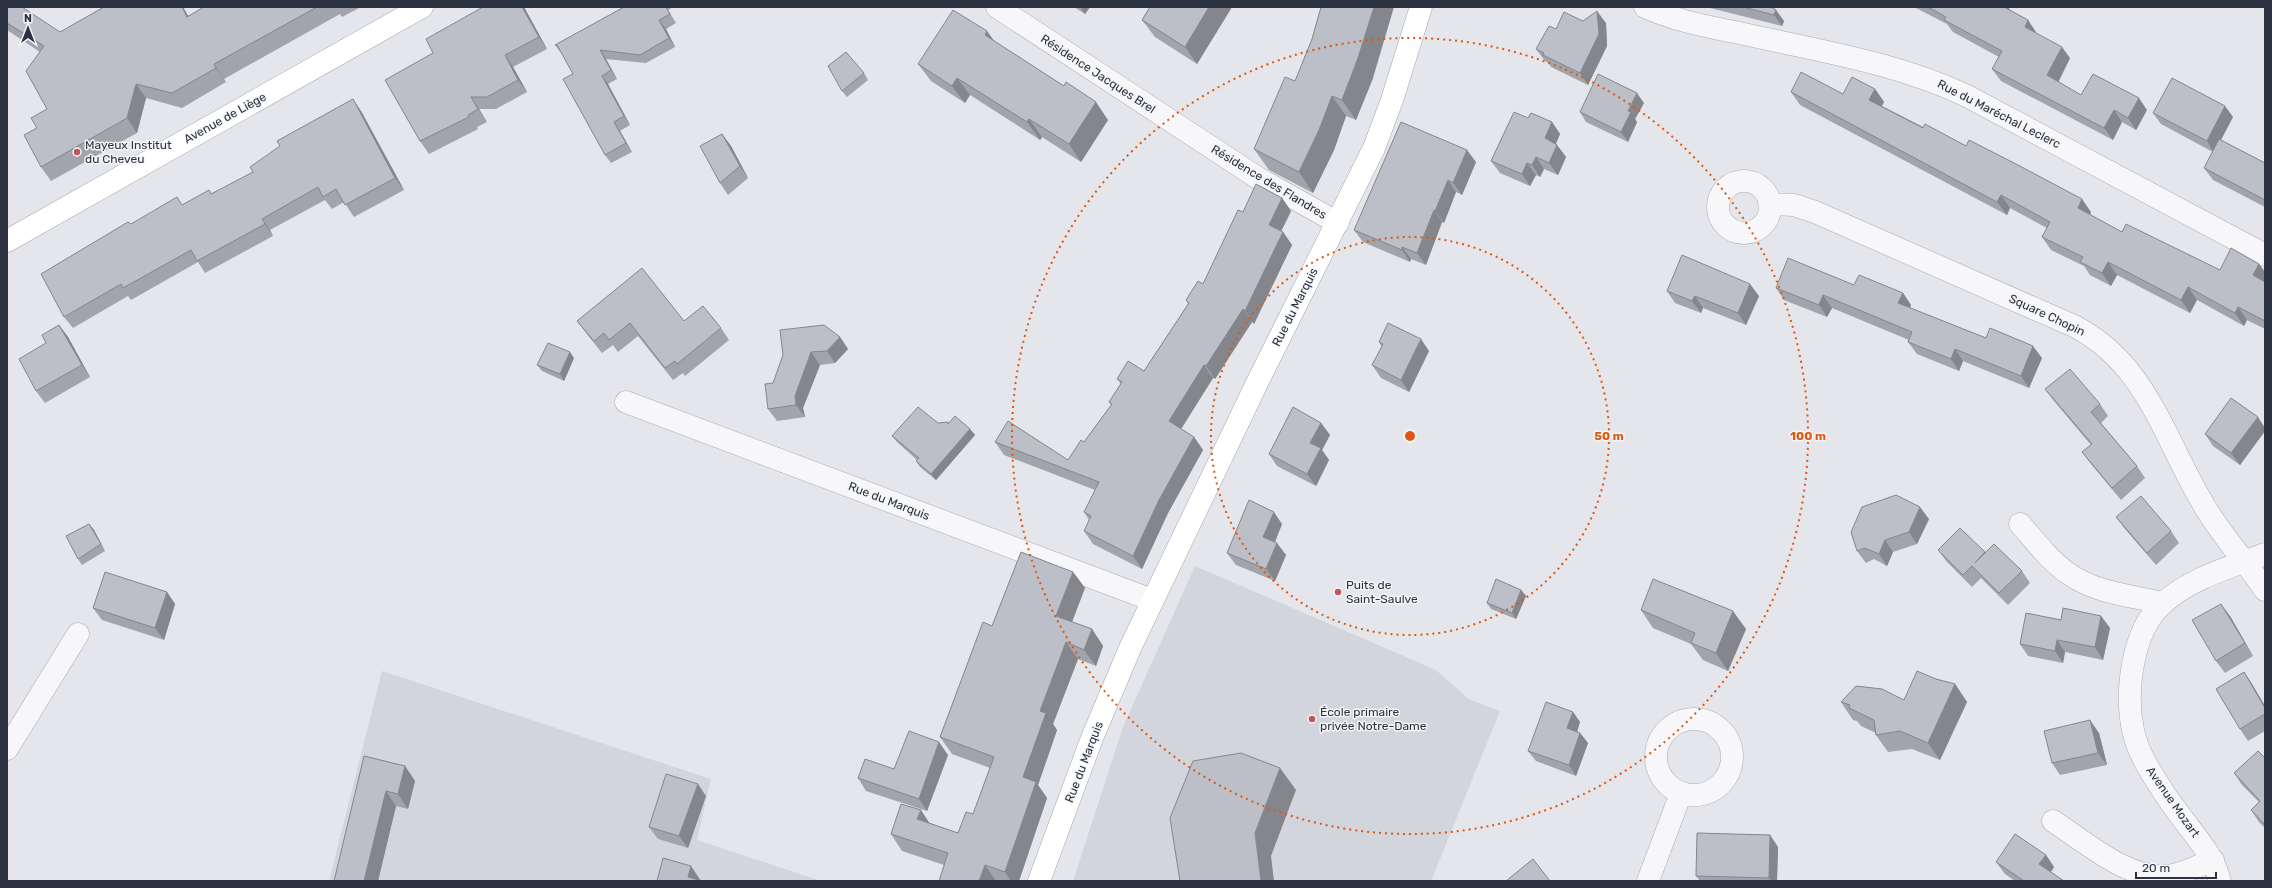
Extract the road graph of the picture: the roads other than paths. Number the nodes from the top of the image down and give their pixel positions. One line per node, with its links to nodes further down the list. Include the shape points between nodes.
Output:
1 (422, 7): 8 (main road, Avenue de Liège)
2 (997, 7): 5 (street, Résidence Jacques Brel)
3 (1421, 7): 7 (main road, Rue du Marquis, via 1382,128)
4 (1644, 7): 9 (street, Rue du Maréchal Leclerc, via 1682,20 1881,65 1934,81 1967,96)
5 (1200, 140): 7 (street, Résidence des Flandres, via 1258,178)
6 (1769, 204): 13 (street, Square Chopin, via 1794,205 1815,212 2092,336 2118,358 2136,378 2204,506)
7 (1338, 223): 15 (main road, Rue du Marquis)
8 (7, 241)
9 (2265, 255)
10 (626, 402): 15 (street, Rue du Marquis)
11 (2020, 524): 16 (street, via 2058,565 2081,582 2107,591)
12 (2265, 554): 13 (street, Avenue Mozart)
13 (2244, 562): 14 (street, Square Chopin); 16 (street, Avenue Mozart, via 2201,579)
14 (2265, 590)
15 (1152, 600): 22 (main road, Rue du Marquis, via 1092,738)
16 (2163, 603): 21 (street, Avenue Mozart, via 2147,623 2137,649 2132,684 2133,730 2144,761 2174,808)
17 (78, 634): 18 (street)
18 (7, 749)
19 (1681, 793): 23 (street)
20 (2053, 821): 21 (street, via 2124,868 2141,875 2173,876)
21 (2213, 860): 24 (street, Avenue Mozart)
22 (1039, 881)
23 (1648, 881)
24 (2220, 881)

